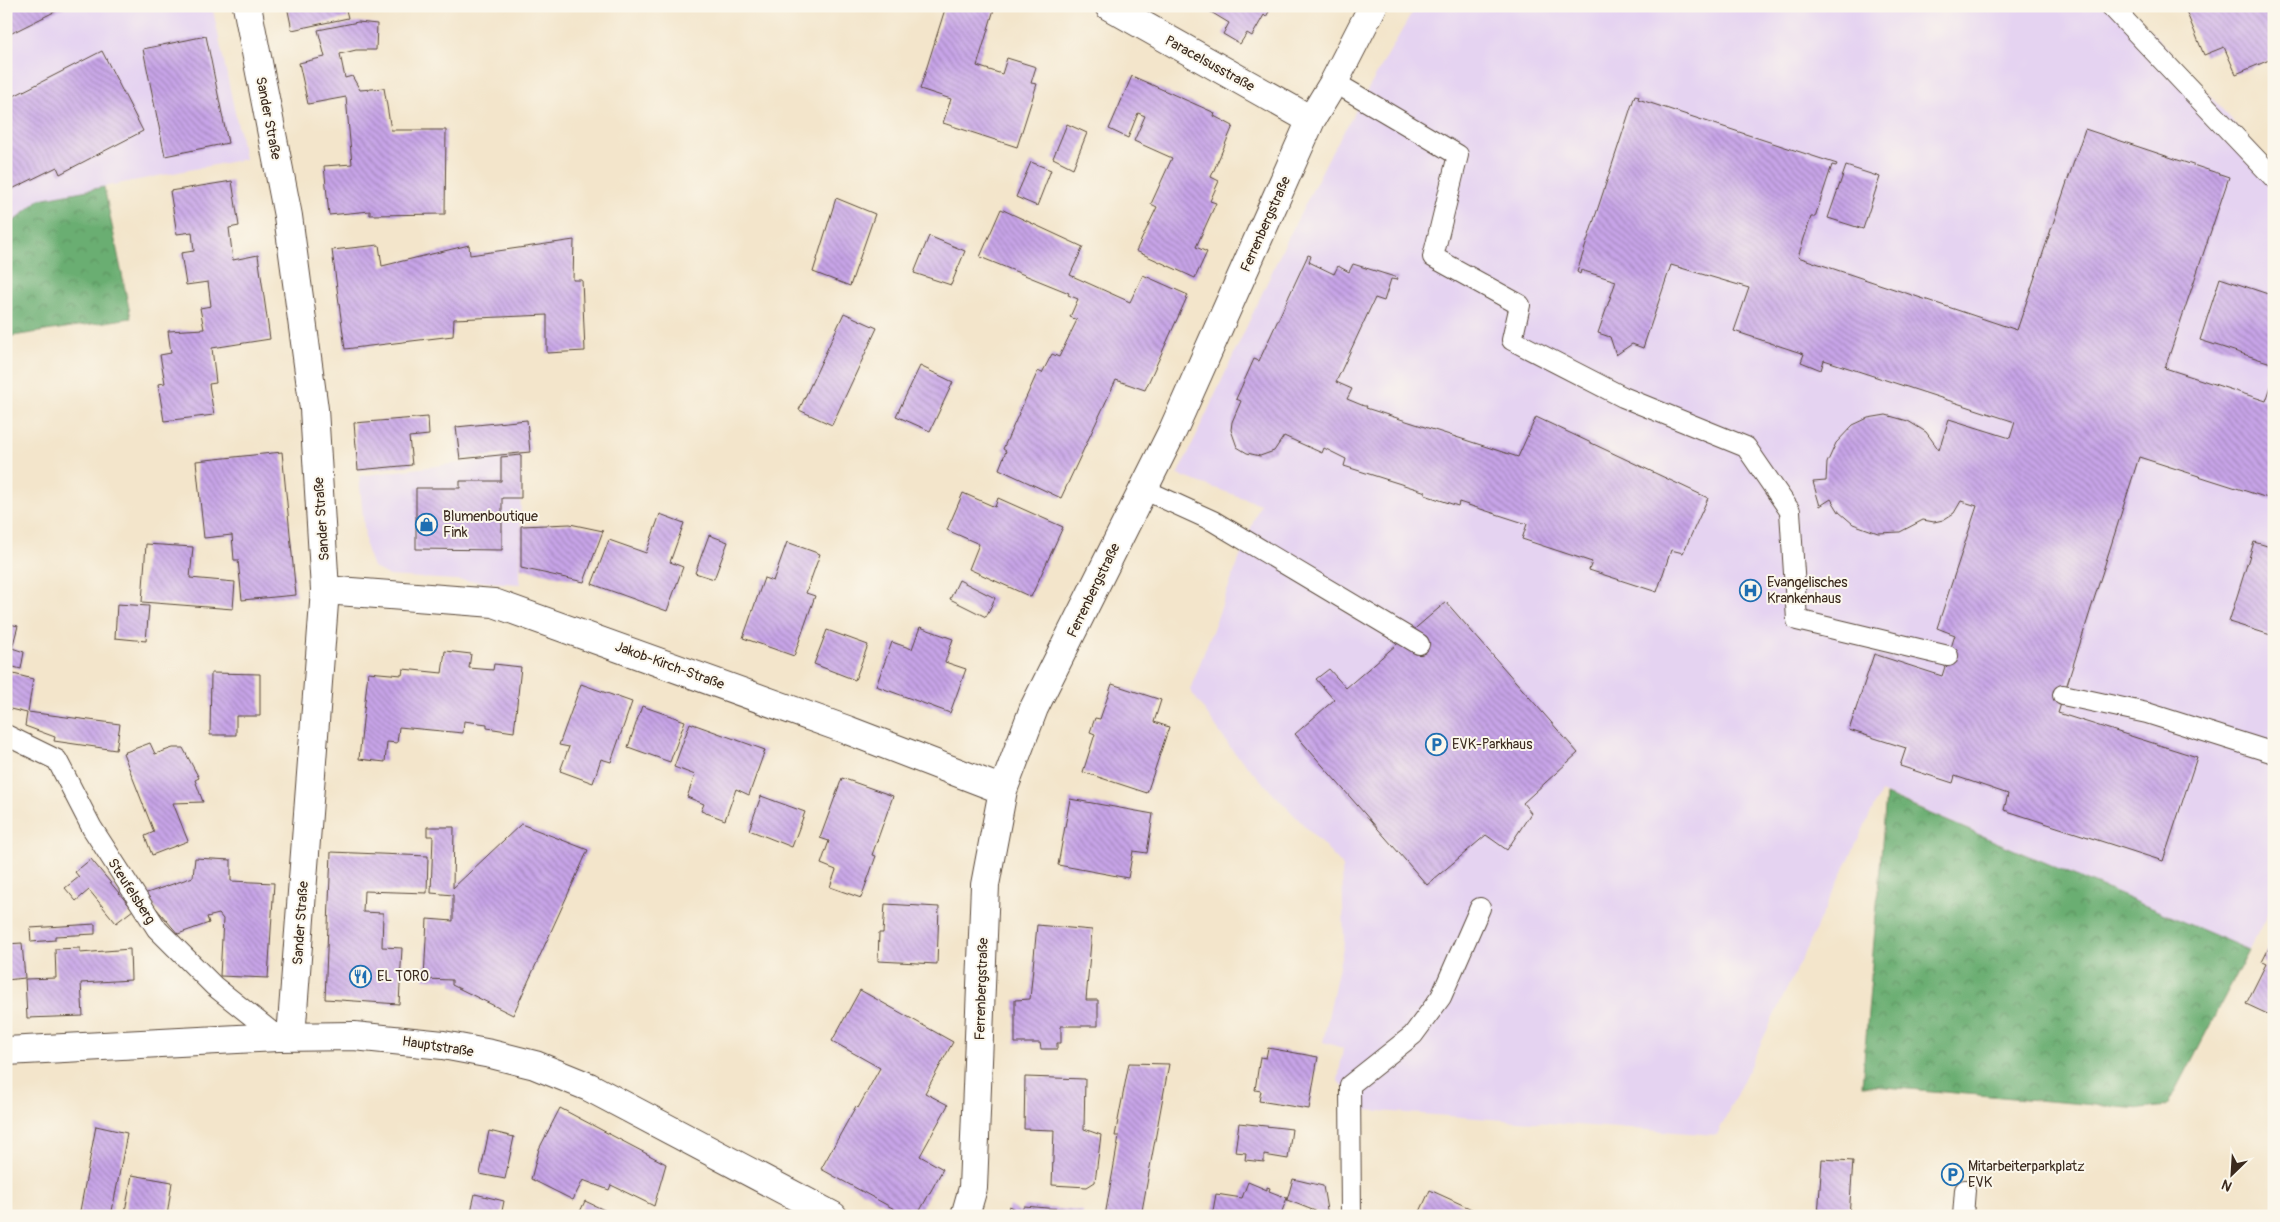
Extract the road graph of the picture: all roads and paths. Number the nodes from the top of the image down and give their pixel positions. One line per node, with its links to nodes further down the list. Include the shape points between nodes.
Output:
1 (247, 6): 9 (street, Sander Straße, via 288,216 312,400)
2 (1109, 6): 6 (street, Paracelsusstraße)
3 (1373, 6): 5 (street, Ferrenbergstraße)
4 (2111, 6): 7 (lane)
5 (1334, 82): 6 (street, Ferrenbergstraße); 11 (lane, via 1458,155 1433,257 1520,305 1512,340 1622,397 1746,447 1790,511 1797,620)
6 (1311, 120): 8 (street, Ferrenbergstraße, via 1173,430)
7 (2274, 178)
8 (1143, 489): 10 (lane, via 1213,521); 15 (street, Ferrenbergstraße, via 1034,708)
9 (325, 590): 15 (street, Jakob-Kirch-Straße, via 494,603 850,731); 17 (street, Sander Straße)
10 (1419, 644)
11 (1948, 656)
12 (2063, 695): 14 (lane, via 2146,713)
13 (6, 735): 17 (lane, Steufelsberg, via 57,760 92,828 157,929 214,986)
14 (2274, 753)
15 (1003, 790): 21 (street, Ferrenbergstraße, via 985,885 973,1188)
16 (1480, 908): 22 (lane, via 1441,997 1413,1036 1350,1085)
17 (284, 1037): 18 (street, Hauptstraße); 20 (street, Hauptstraße, via 385,1038 481,1052 535,1066 589,1087)
18 (6, 1051)
19 (1965, 1190): 23 (lane)
20 (833, 1216)
21 (965, 1216)
22 (1351, 1216)
23 (1963, 1216)

